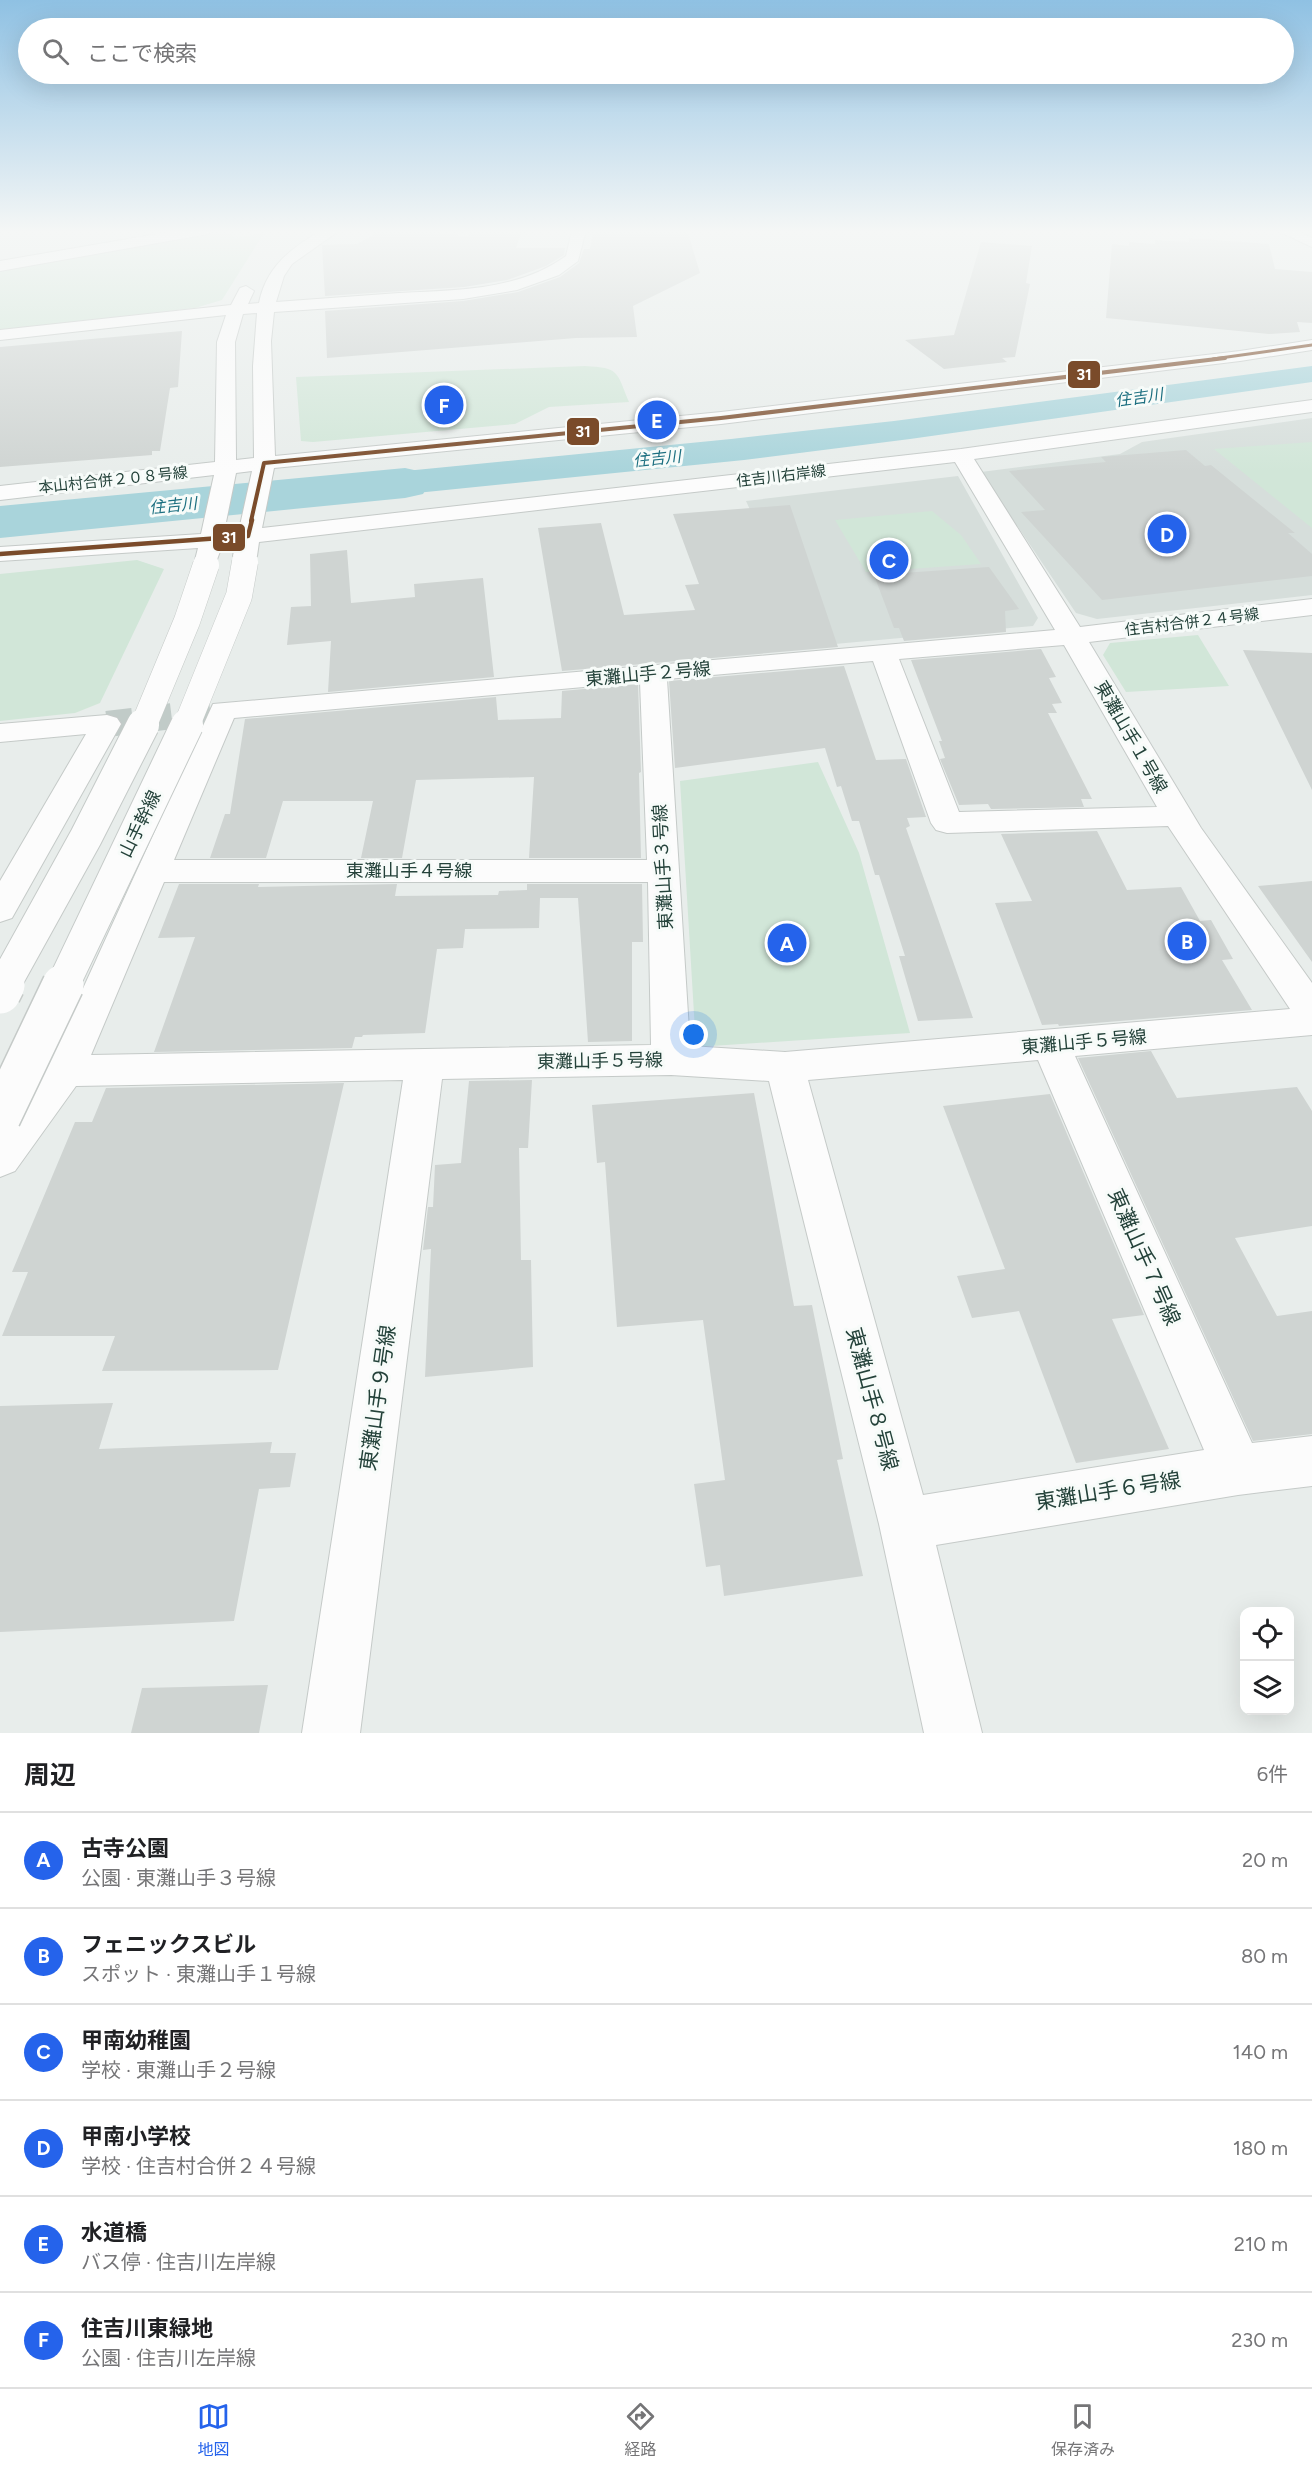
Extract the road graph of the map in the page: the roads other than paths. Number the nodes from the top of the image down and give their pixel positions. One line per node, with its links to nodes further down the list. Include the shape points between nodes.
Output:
1 (219, 311): 4 (street)
2 (235, 311): 9 (street, via 226,342)
3 (264, 311): 8 (street)
4 (0, 335)
5 (1312, 345): 8 (street, 本山村合併２０８号線, via 756,414)
6 (1312, 406): 7 (street, 住吉川右岸線)
7 (961, 455): 11 (street, 住吉川右岸線); 15 (street, 東灘山手１号線)
8 (264, 463): 9 (street, 本山村合併２０８号線); 11 (street, 山手幹線)
9 (226, 467): 10 (street, 本山村合併２０８号線); 12 (street)
10 (0, 493)
11 (248, 540): 12 (street, 住吉川右岸線); 31 (street, 山手幹線, bridge, via 239,596 194,711)
12 (211, 542): 13 (street, 住吉川右岸線); 23 (street, bridge, via 198,591 149,717)
13 (0, 554)
14 (1312, 608): 15 (street, 住吉村合併２４号線)
15 (1072, 636): 16 (street, 東灘山手２号線); 19 (street, 東灘山手１号線)
16 (883, 652): 17 (street, 東灘山手２号線); 19 (street, via 947,823)
17 (653, 673): 20 (street, 東灘山手２号線, via 223,710); 21 (street, 東灘山手３号線)
18 (0, 734): 22 (street, via 107,723)
19 (1177, 816): 24 (street, 東灘山手１号線)
20 (153, 871): 21 (street, 東灘山手４号線); 30 (street)
21 (664, 871): 27 (street, 東灘山手３号線)
22 (0, 910)
23 (0, 993)
24 (1312, 1011)
25 (1312, 1021): 26 (street, 東灘山手５号線)
26 (1051, 1045): 29 (street, 東灘山手５号線); 34 (street, 東灘山手７号線)
27 (671, 1060): 28 (street, 東灘山手５号線); 29 (street, 東灘山手５号線)
28 (425, 1064): 30 (street, 東灘山手５号線); 36 (street, 東灘山手９号線)
29 (785, 1067): 35 (street, 東灘山手８号線)
30 (65, 1071): 32 (street)
31 (0, 1117)
32 (0, 1159)
33 (1312, 1461): 34 (street, 東灘山手６号線)
34 (1238, 1470): 35 (street, 東灘山手６号線)
35 (905, 1524): 37 (street, 東灘山手８号線)
36 (330, 1733)
37 (953, 1733)

